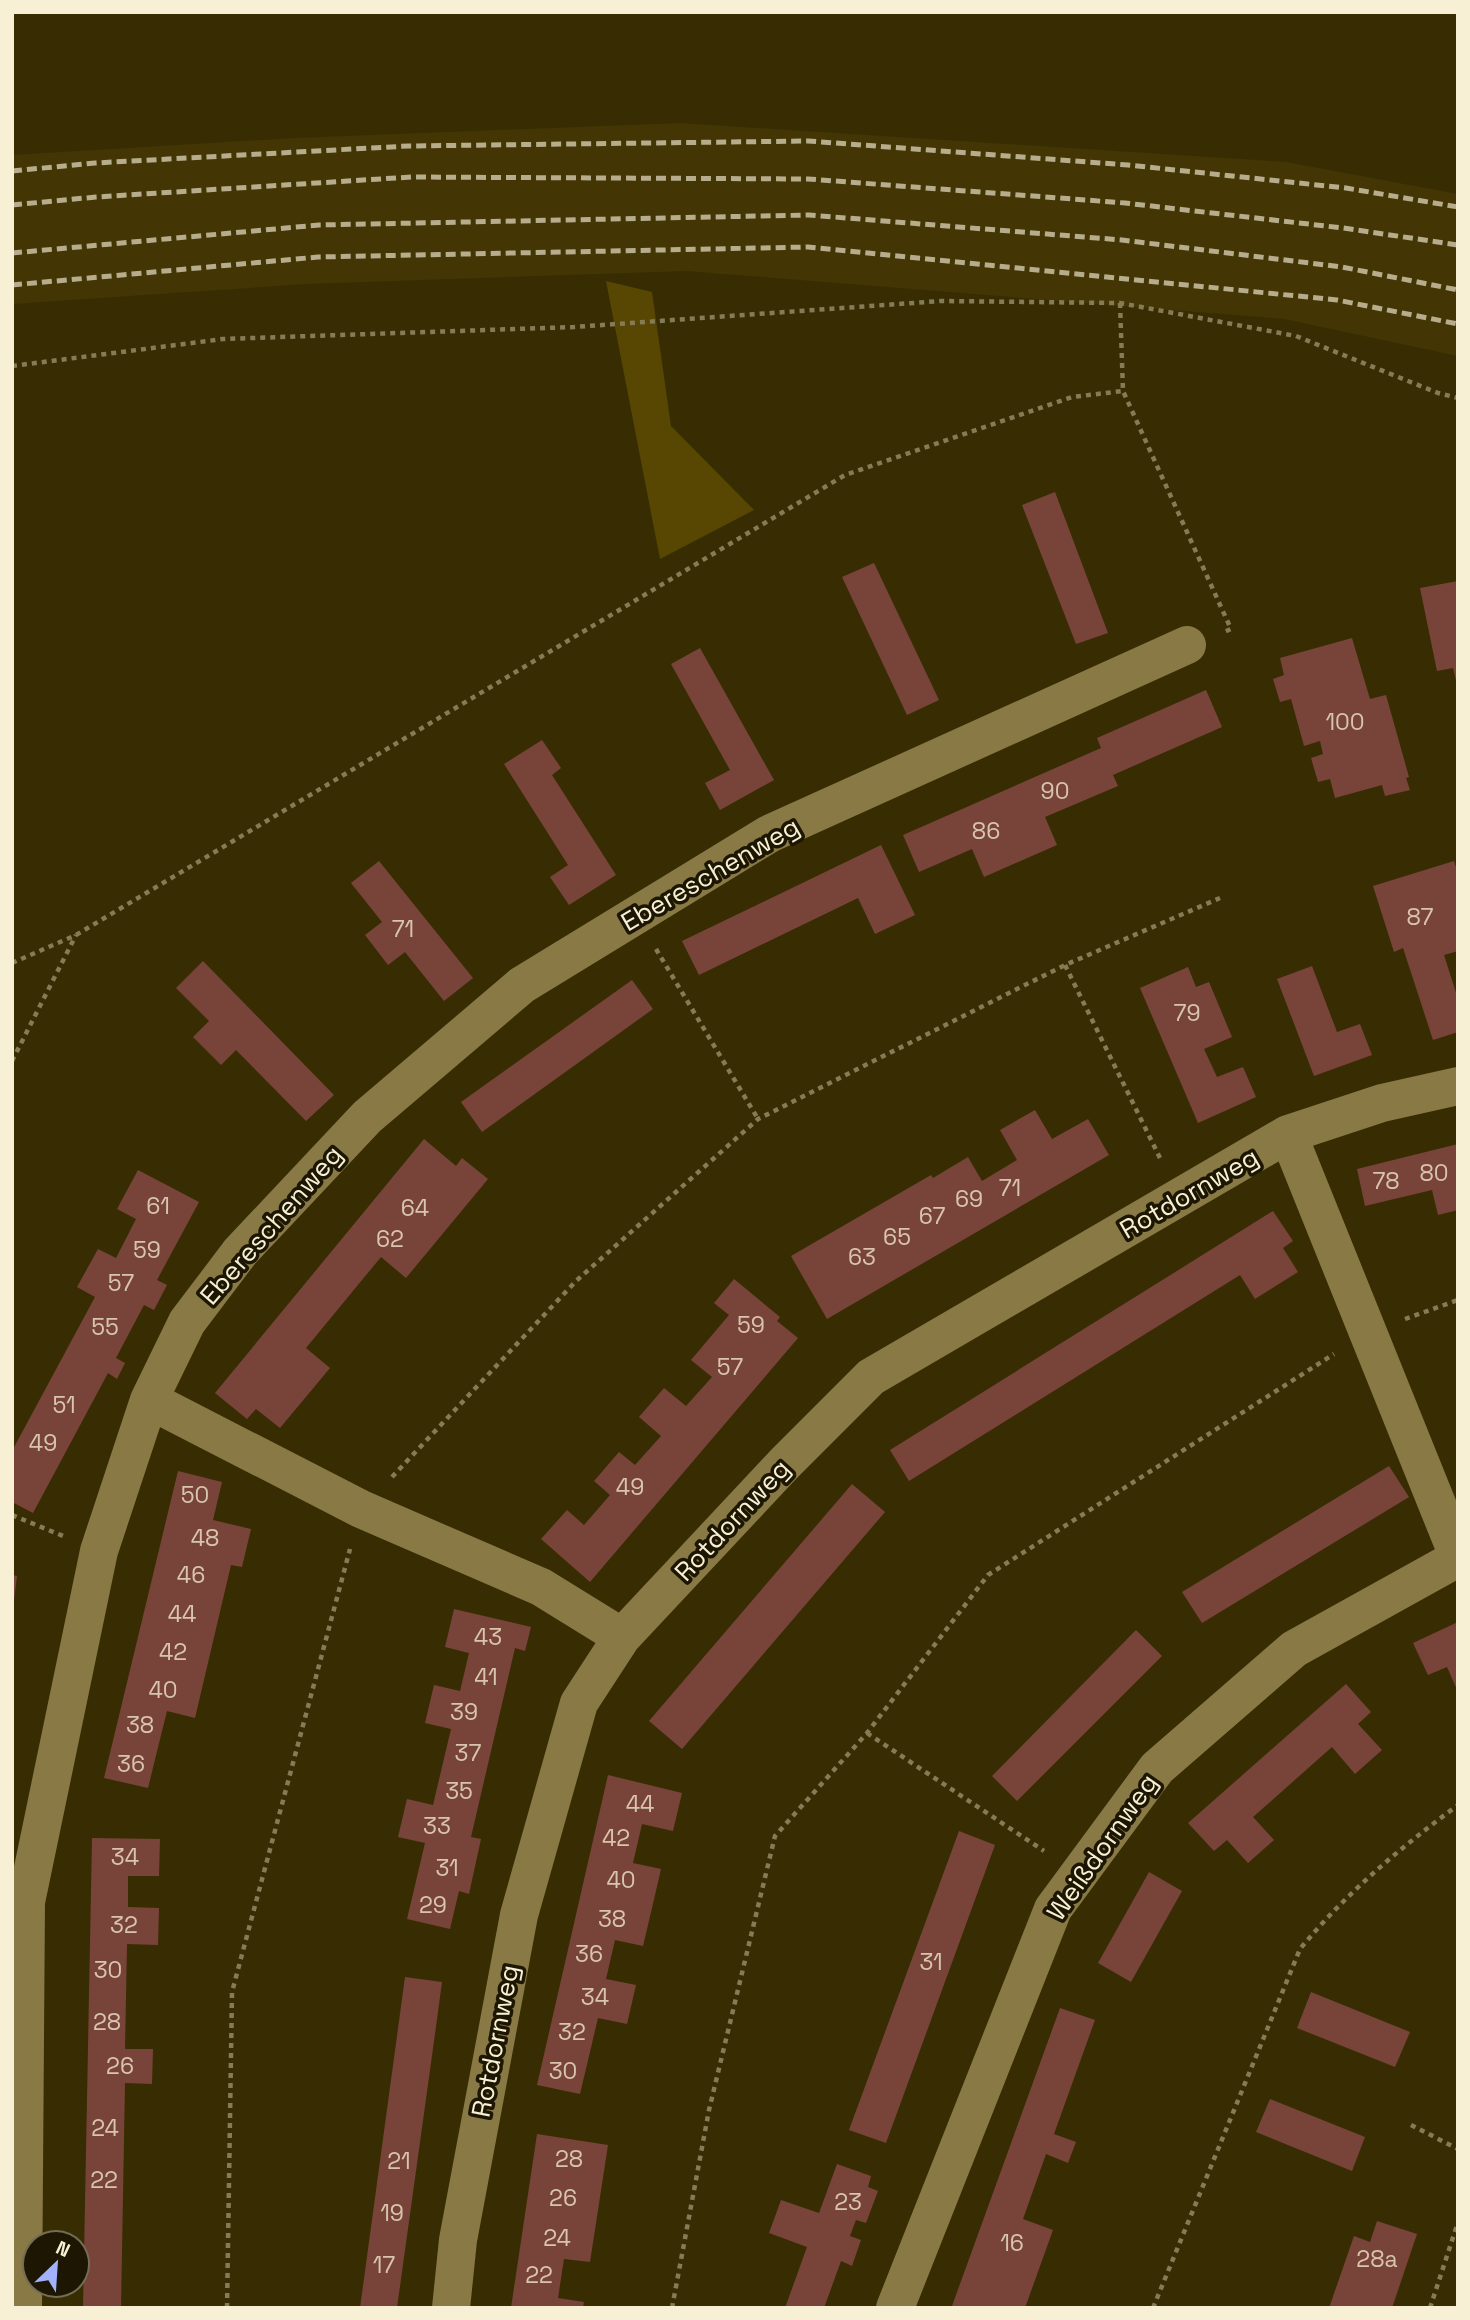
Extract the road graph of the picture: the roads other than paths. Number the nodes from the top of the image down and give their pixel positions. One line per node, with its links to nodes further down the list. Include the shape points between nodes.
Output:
1 (1187, 645): 4 (street, Ebereschenweg, via 769,834 522,985 367,1117 240,1252 187,1322)
2 (1458, 1086): 3 (street, Rotdornweg, via 1382,1102)
3 (1288, 1134): 5 (street); 6 (street, Rotdornweg, via 871,1377)
4 (149, 1400): 6 (street, via 361,1509 541,1587); 7 (street, Ebereschenweg, via 99,1551 26,1902)
5 (1458, 1557): 9 (street, Weißdornweg, via 1294,1649 1157,1768 1053,1909)
6 (622, 1637): 8 (street, Rotdornweg, via 579,1703 519,1915 458,2240)
7 (23, 2308)
8 (451, 2308)
9 (895, 2308)

